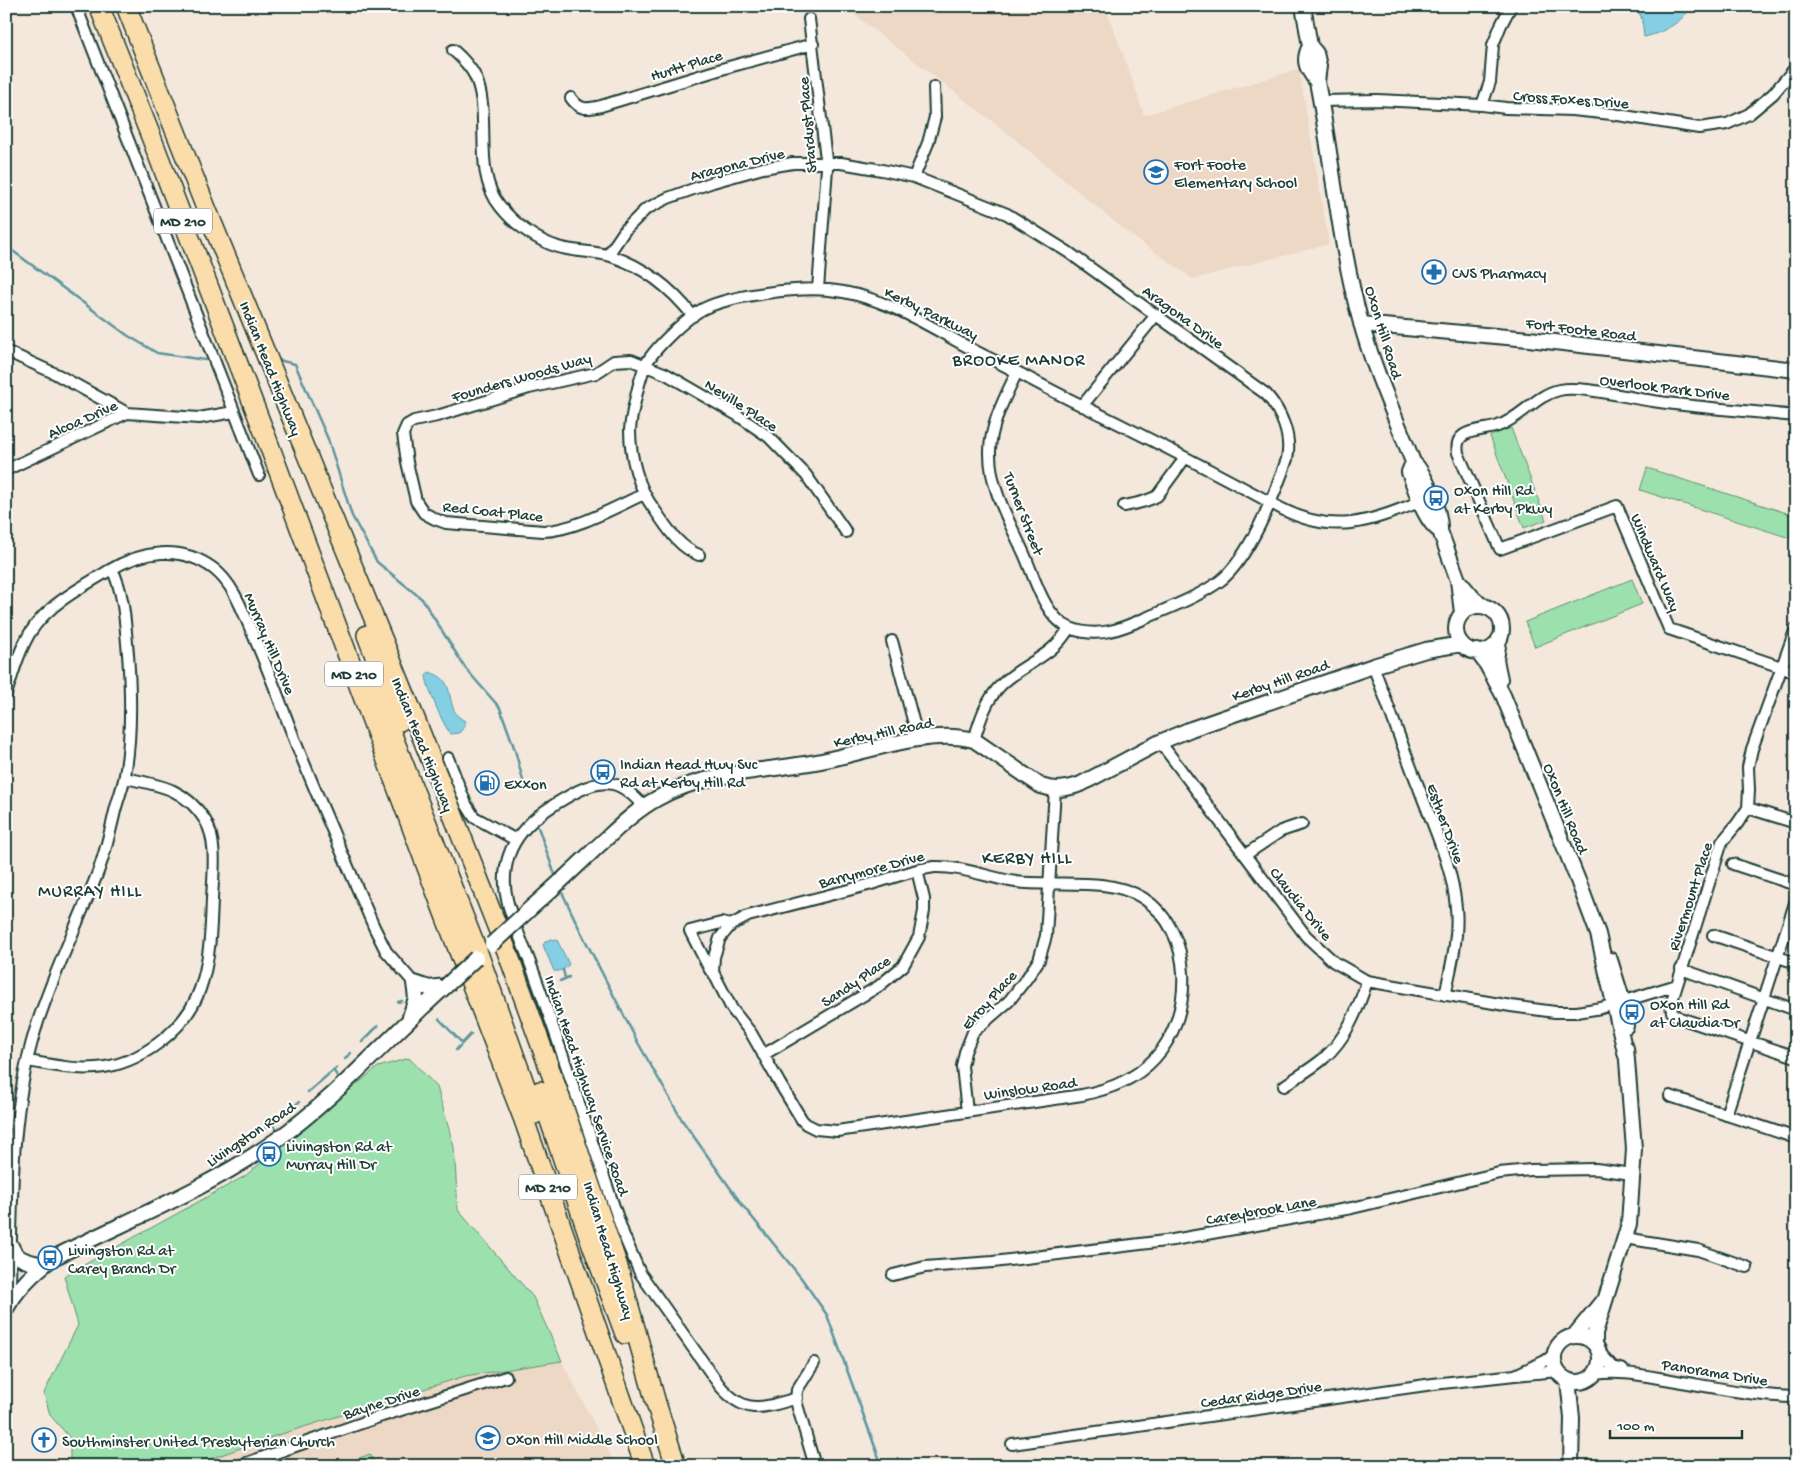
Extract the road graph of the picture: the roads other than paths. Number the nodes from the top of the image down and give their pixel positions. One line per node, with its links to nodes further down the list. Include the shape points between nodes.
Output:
1 (76, 6): 26 (street)
2 (99, 6): 30 (highway, Indian Head Highway / MD 210)
3 (126, 6): 39 (highway, Indian Head Highway / MD 210)
4 (1303, 6): 12 (main road, Oxon Hill Road, via 1310,46 1316,53 1319,66 1316,82)
5 (1512, 6): 13 (street, via 1493,45 1490,82)
6 (809, 19): 7 (street, Stardust Place)
7 (813, 44): 11 (street, Hurtt Place, via 601,106 584,109); 14 (street, Stardust Place)
8 (453, 50): 16 (street, via 471,69 480,91 485,164 490,189 499,205 518,224 543,241)
9 (1796, 67): 13 (street, Cross Foxes Drive, via 1773,94 1749,114 1727,124 1710,127 1572,110)
10 (934, 87): 15 (street, via 935,117)
11 (571, 98)
12 (1320, 101): 13 (street, Cross Foxes Drive); 20 (main road, Oxon Hill Road, via 1345,255)
13 (1482, 105)
14 (826, 162): 15 (street, Aragona Drive, via 854,164); 16 (street, Aragona Drive, via 763,168 668,198 639,215); 17 (street, Stardust Place)
15 (914, 177): 18 (street, Aragona Drive, via 1007,214 1050,240)
16 (608, 255): 19 (street, via 659,280)
17 (818, 289): 19 (street, Kerby Parkway, via 732,299 705,308); 24 (street, Kerby Parkway, via 862,296 888,306)
18 (1156, 315): 25 (street); 36 (street, Aragona Drive, via 1260,389 1277,408 1289,452)
19 (693, 316): 22 (street, Kerby Parkway, via 664,341)
20 (1361, 324): 23 (main road, Fort Foote Road, via 1530,339); 35 (main road, Oxon Hill Road, via 1413,462 1409,472)
21 (6, 351): 27 (street)
22 (645, 365): 29 (street, Founders Woods Way, via 628,360 614,361 596,372 510,393 412,422); 34 (street, Kerby Parkway, via 630,431); 40 (street, Neville Place, via 720,405 769,437 806,475)
23 (1796, 370)
24 (1017, 372): 25 (street, Kerby Parkway); 46 (street, Turner Street, via 995,425 990,453 992,470 1011,527 1043,598 1058,620)
25 (1082, 406): 31 (street, Kerby Parkway)
26 (234, 412): 27 (street, Alcoa Drive, via 200,418); 33 (street)
27 (127, 413): 32 (street, Alcoa Drive)
28 (1796, 416): 38 (street, Overlook Park Drive, via 1654,402 1577,389 1556,390 1499,426 1464,434 1456,445 1500,549)
29 (405, 427): 34 (street, Red Coat Place, via 404,445 416,502 424,513 440,521 556,530 586,521)
30 (266, 437): 79 (highway, via 348,622); 126 (highway, Indian Head Highway / MD 210, via 524,1120)
31 (1184, 458): 36 (street, Kerby Parkway); 37 (street, via 1157,496)
32 (6, 470)
33 (259, 475)
34 (644, 494): 41 (street, Kerby Parkway, via 677,541)
35 (1426, 499): 36 (street, Kerby Parkway, via 1369,520 1347,524 1315,522); 43 (main road, via 1440,524)
36 (1270, 502): 46 (street, Aragona Drive, via 1235,566 1206,590 1111,632 1094,634)
37 (1124, 506)
38 (1617, 506): 55 (street, Windward Way, via 1669,629)
39 (336, 523): 79 (highway, via 360,617); 122 (highway, Indian Head Highway / MD 210, via 508,954 560,1097 617,1264)
40 (846, 532)
41 (698, 555)
42 (112, 569): 57 (street, Murray Hill Drive, via 69,594 37,623 24,643); 63 (street, via 119,583 124,608 130,674); 85 (street, Murray Hill Drive, via 144,555 172,552 206,564 229,585 374,927 386,951)
43 (1458, 580): 44 (main road); 45 (main road)
44 (1486, 607): 45 (main road, via 1473,607); 49 (main road, via 1498,616 1502,631)
45 (1462, 613): 47 (main road)
46 (1069, 628): 60 (street, via 1045,655 1011,676 995,692)
47 (1456, 628): 51 (main road); 52 (main road, Kerby Hill Road)
48 (1796, 628): 55 (street)
49 (1499, 639): 53 (main road, via 1494,646); 58 (main road, Oxon Hill Road, via 1496,660)
50 (892, 642): 59 (street)
51 (1462, 644): 52 (main road, Kerby Hill Road); 53 (main road)
52 (1426, 650): 54 (main road, Kerby Hill Road)
53 (1477, 651): 58 (main road, Oxon Hill Road)
54 (1373, 666): 61 (main road, Kerby Hill Road); 88 (street, Esther Drive, via 1452,883 1457,924)
55 (1783, 668): 56 (street); 66 (street, via 1762,719 1748,766)
56 (1796, 672)
57 (6, 694)
58 (1503, 695): 90 (main road, Oxon Hill Road, via 1615,971)
59 (918, 739): 60 (main road, Kerby Hill Road, via 947,736); 65 (main road, Kerby Hill Road, via 825,761 695,782)
60 (974, 740): 64 (main road, Kerby Hill Road, via 1034,782)
61 (1160, 742): 64 (main road, Kerby Hill Road, via 1081,784); 70 (street, Claudia Drive)
62 (448, 758): 69 (street, via 474,817)
63 (125, 778): 96 (street, via 97,875 35,1032); 96 (street, via 151,782 172,790 188,800 208,825 214,861 212,915 201,987 180,1024 136,1057 98,1068)
64 (1055, 789): 73 (street, Elroy Place)
65 (644, 806): 69 (street, Indian Head Highway Service Road, via 617,785 590,785 537,816); 79 (main road, Kerby Hill Road, bridge)
66 (1748, 808): 67 (street); 82 (street, Rivermount Place, via 1722,842)
67 (1796, 823)
68 (1302, 824): 70 (street, via 1281,831)
69 (516, 840): 121 (street, Indian Head Highway Service Road, via 506,868 509,909 633,1261 688,1342 733,1399 743,1405 764,1407)
70 (1245, 855): 84 (street, Claudia Drive, via 1314,945 1334,962)
71 (1733, 864): 74 (street)
72 (918, 870): 73 (street, Barrymore Drive, via 944,867 1013,881); 76 (street, Barrymore Drive, via 748,916); 94 (street, Sandy Place, via 924,911 918,937 903,966 880,986)
73 (1050, 884): 99 (street, Elroy Place, via 1046,936 1039,960 1008,1001 973,1032 968,1044 962,1073); 99 (street, Winslow Road, via 1116,888 1131,892 1152,906 1170,928 1178,949 1184,982 1179,1014 1156,1057 1118,1085 1082,1095)
74 (1796, 885)
75 (1796, 900): 80 (street)
76 (731, 925): 77 (street, Barrymore Drive, via 721,923); 83 (street, Barrymore Drive, via 718,943)
77 (690, 931): 83 (street, Winslow Road)
78 (1713, 935): 80 (street)
79 (484, 951): 87 (main road, Livingston Road, bridge); 122 (highway, via 544,1102 630,1350); 126 (highway, via 617,1352)
80 (1778, 957): 81 (street); 89 (street)
81 (1796, 963)
82 (1681, 969): 86 (street, Rivermount Place); 89 (street)
83 (713, 972): 94 (street, Winslow Road, via 732,1009)
84 (1367, 981): 88 (street, Claudia Drive); 97 (street, via 1352,1019 1336,1044 1322,1060)
85 (414, 983): 87 (main road, via 429,988); 92 (main road, via 416,998)
86 (1677, 985): 90 (street, Claudia Drive); 93 (street, Rivermount Place, via 1671,1009 1674,1014)
87 (446, 986): 92 (main road, Livingston Road)
88 (1445, 995): 90 (street, Claudia Drive, via 1564,1013)
89 (1764, 999): 91 (street); 93 (street)
90 (1618, 1004): 102 (main road, Oxon Hill Road, via 1634,1149)
91 (1796, 1010)
92 (407, 1023): 105 (main road, Livingston Road, via 307,1116 249,1159)
93 (1751, 1042): 95 (street); 100 (street)
94 (763, 1055): 99 (street, Winslow Road, via 798,1115 816,1129 837,1131)
95 (1796, 1057)
96 (28, 1061): 104 (street, via 18,1116)
97 (1284, 1086)
98 (1670, 1096): 100 (street)
99 (966, 1112)
100 (1726, 1115): 101 (street)
101 (1796, 1138)
102 (1632, 1174): 103 (main road, Oxon Hill Road); 107 (street, Careybrook Lane, via 1596,1169 1499,1173 1310,1216 1173,1240 925,1267)
103 (1625, 1238): 106 (street, via 1698,1250); 109 (main road, Oxon Hill Road)
104 (11, 1246): 105 (main road, via 14,1254 25,1262); 108 (street, via 10,1287)
105 (44, 1265): 108 (main road, Livingston Road)
106 (1747, 1267)
107 (894, 1275)
108 (16, 1291): 110 (main road, Livingston Road)
109 (1606, 1299): 111 (main road, Oxon Hill Road); 112 (main road, Oxon Hill Road, via 1594,1333)
110 (6, 1309)
111 (1574, 1336): 112 (main road, via 1586,1337); 113 (main road, via 1559,1345)
112 (1597, 1349): 115 (street, Panorama Drive, via 1613,1367); 118 (main road, via 1600,1361)
113 (1555, 1354): 116 (street, Cedar Ridge Drive); 117 (main road, via 1555,1366)
114 (814, 1363): 121 (street, via 797,1390)
115 (1631, 1374): 118 (street, Panorama Drive, via 1608,1372); 120 (street, Panorama Drive, via 1741,1392)
116 (1515, 1375): 117 (street, Cedar Ridge Drive); 124 (street, Cedar Ridge Drive)
117 (1563, 1375): 118 (main road, via 1582,1381); 123 (main road)
118 (1592, 1376): 123 (main road, via 1581,1390)
119 (506, 1377): 125 (street, Bayne Drive)
120 (1796, 1397)
121 (797, 1398): 128 (street)
122 (656, 1403): 127 (highway, Indian Head Highway / MD 210)
123 (1572, 1418): 129 (main road)
124 (1012, 1444)
125 (238, 1466)
126 (646, 1466)
127 (676, 1466)
128 (816, 1466)
129 (1571, 1466)

